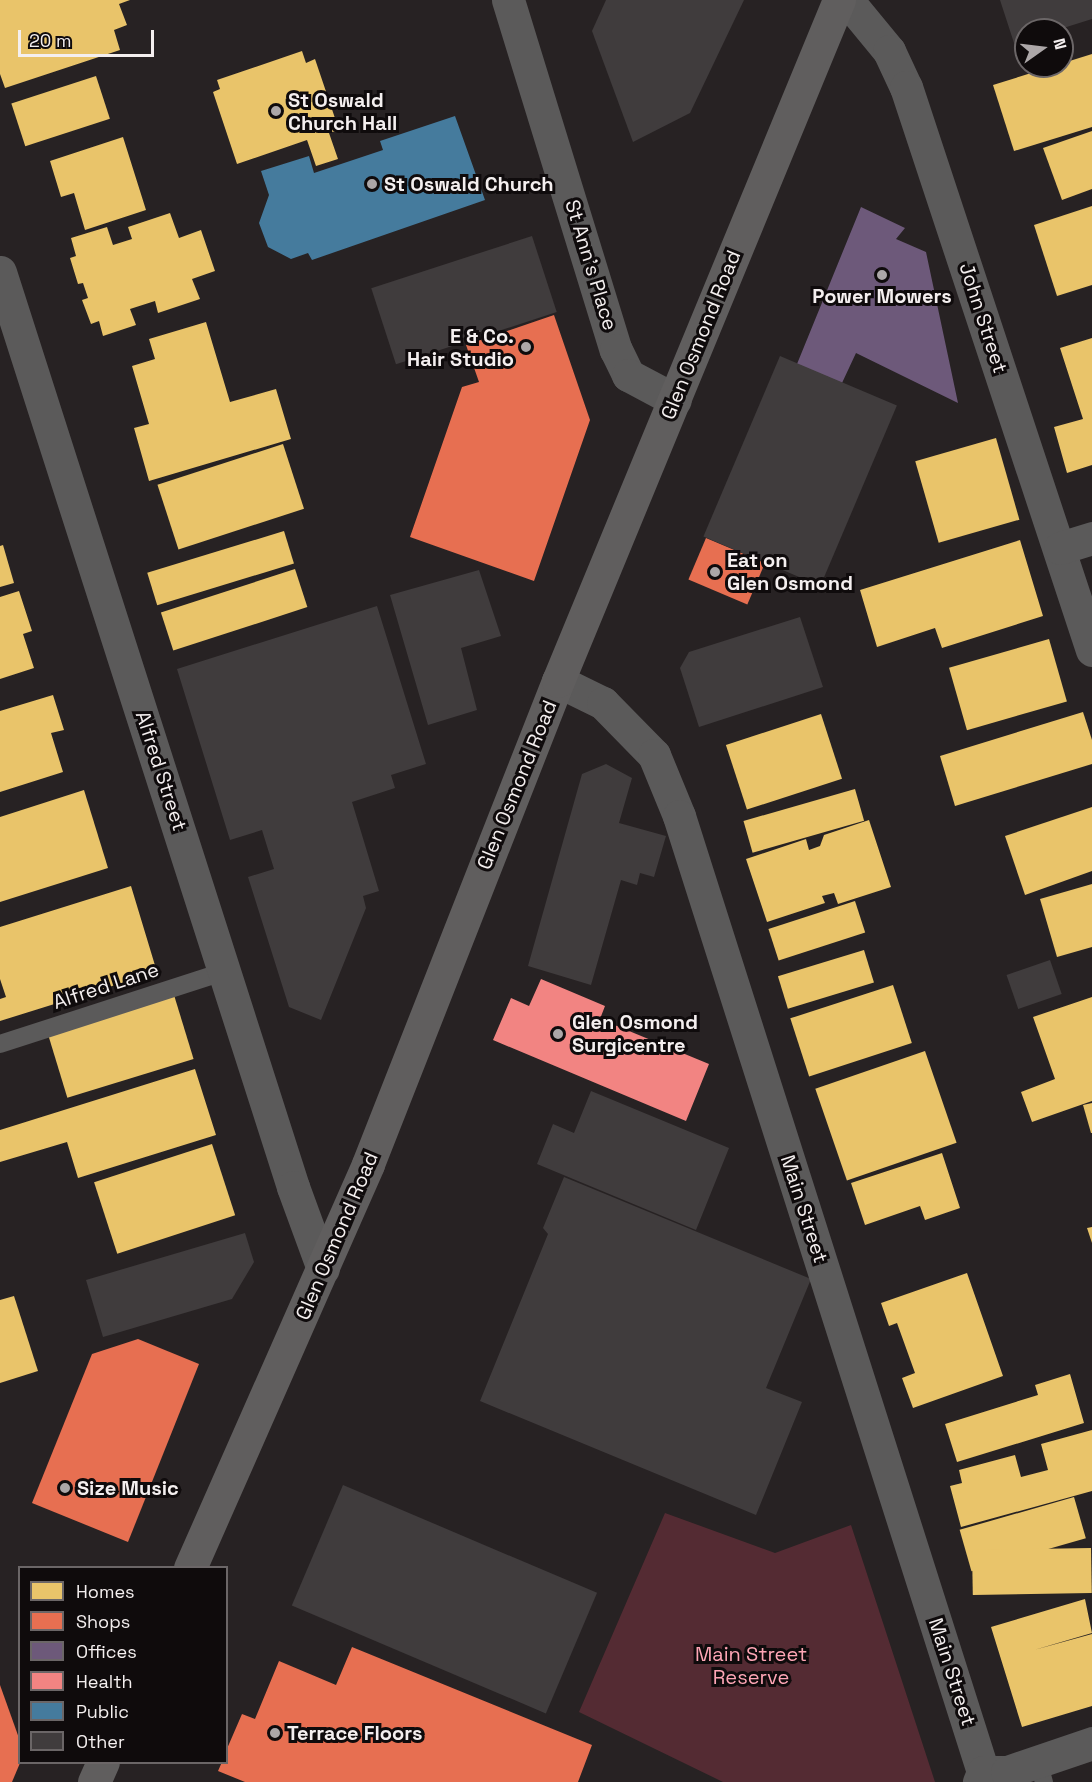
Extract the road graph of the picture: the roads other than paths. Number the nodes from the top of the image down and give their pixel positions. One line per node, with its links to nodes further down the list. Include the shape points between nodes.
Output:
1 (508, 0): 5 (street, St Ann's Place, via 616,350 628,375)
2 (839, 0): 5 (highway, Glen Osmond Road)
3 (847, 0): 7 (street, John Street, via 889,51 906,87)
4 (0, 272): 10 (street, Alfred Street)
5 (675, 400): 9 (highway, Glen Osmond Road)
6 (1092, 538): 7 (street)
7 (1060, 548): 8 (street, John Street)
8 (1092, 650)
9 (558, 681): 12 (highway, Glen Osmond Road); 17 (street, Main Street, via 603,703 654,755 679,816)
10 (226, 971): 11 (lane, Alfred Lane); 12 (street, Alfred Street)
11 (0, 1044)
12 (323, 1269): 13 (highway, Glen Osmond Road)
13 (191, 1566)
14 (1092, 1743): 16 (street)
15 (102, 1764): 18 (highway)
16 (1041, 1771): 17 (street)
17 (982, 1777)
18 (94, 1782)

